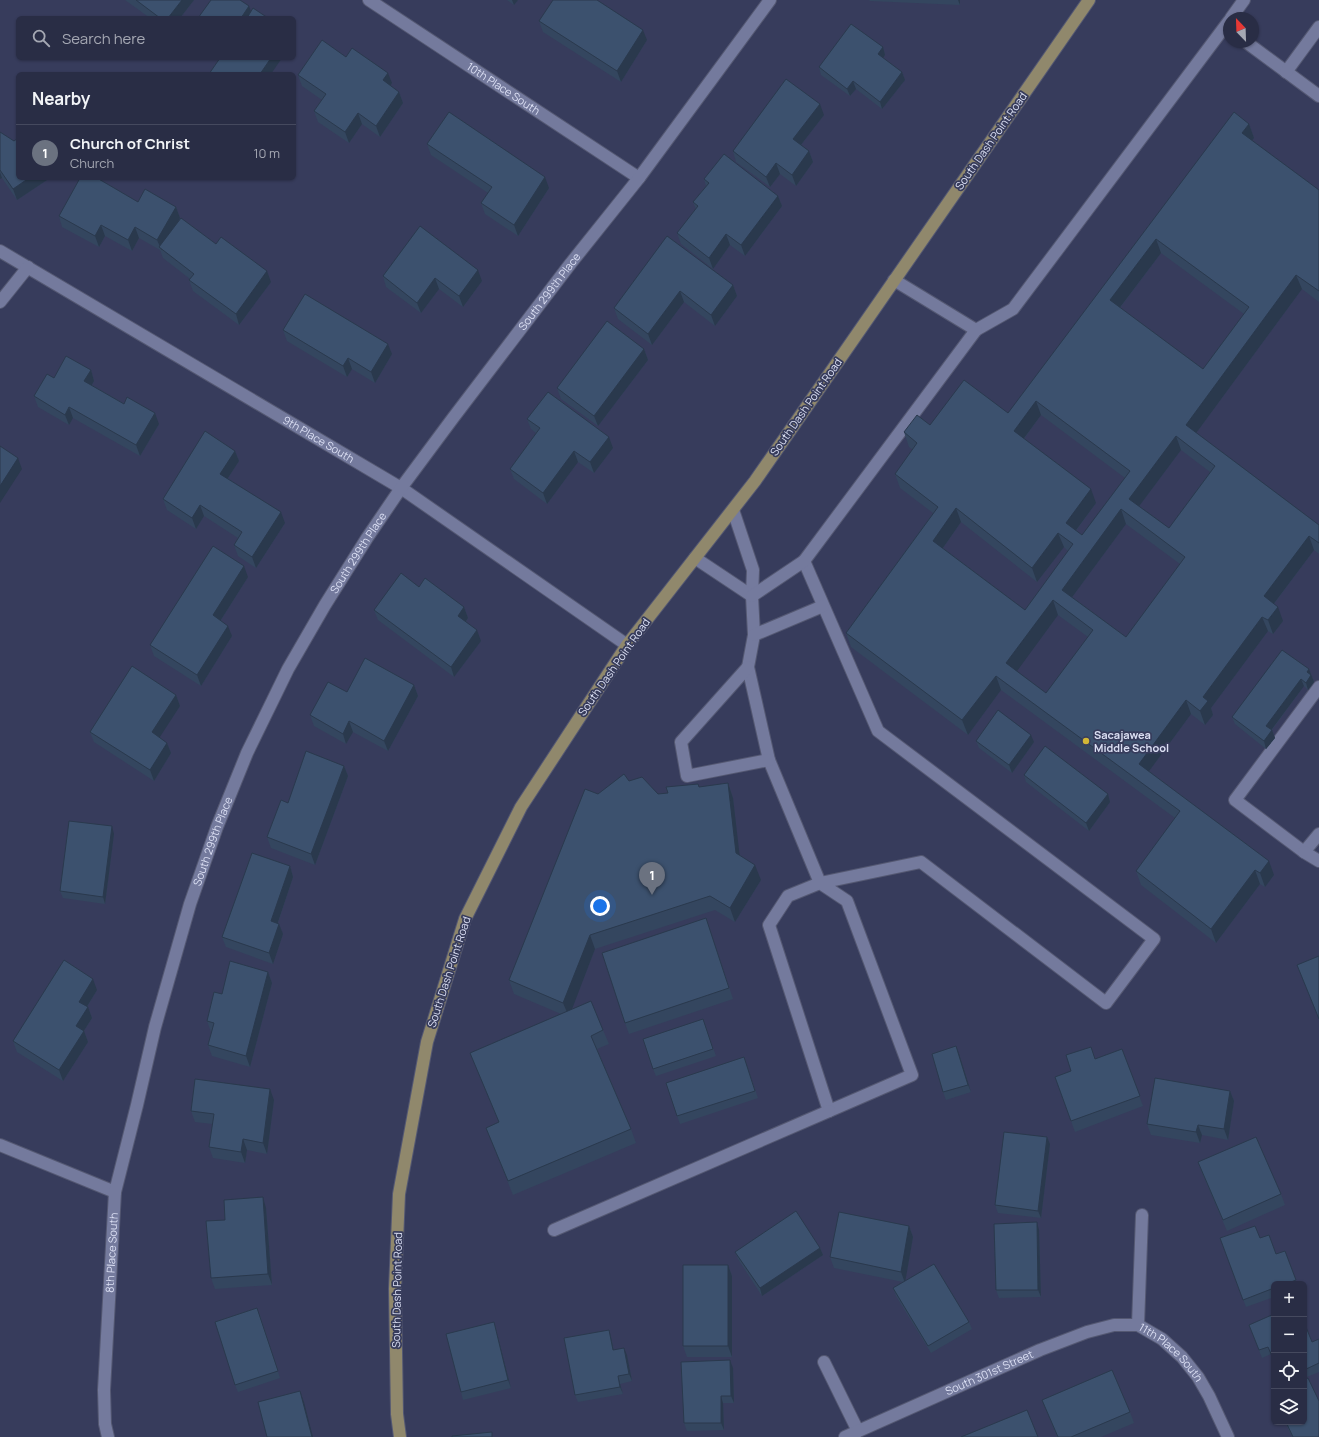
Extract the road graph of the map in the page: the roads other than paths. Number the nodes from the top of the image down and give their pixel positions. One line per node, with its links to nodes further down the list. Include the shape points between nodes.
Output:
1 (369, 0): 11 (street, 10th Place South)
2 (770, 0): 11 (street, South 299th Place)
3 (1244, 0): 5 (street)
4 (1086, 1): 14 (main road, South Dash Point Road)
5 (1236, 12)
6 (1319, 27): 9 (street)
7 (1223, 31): 16 (street, via 1013,310)
8 (1254, 48): 9 (street)
9 (1286, 72): 10 (street)
10 (1319, 96)
11 (639, 178): 17 (street, South 299th Place, via 571,263)
12 (0, 251): 13 (street, 9th Place South)
13 (28, 267): 15 (street); 17 (street, 9th Place South)
14 (894, 280): 16 (street); 18 (main road, South Dash Point Road)
15 (0, 302)
16 (976, 330): 20 (street)
17 (401, 488): 24 (street, 9th Place South); 34 (street, South 299th Place, via 325,605 288,669 220,820 190,904 154,1027)
18 (733, 510): 19 (main road, South Dash Point Road); 21 (street, via 753,570)
19 (695, 558): 21 (street); 24 (main road, South Dash Point Road)
20 (804, 561): 21 (street); 22 (street)
21 (752, 596): 23 (street)
22 (823, 606): 23 (street); 31 (street, via 878,731 1154,939 1106,1002 920,862)
23 (754, 635): 25 (street)
24 (627, 645): 41 (main road, South Dash Point Road, via 521,807 465,919 427,1042 399,1194 395,1289 396,1414)
25 (748, 667): 27 (street); 27 (street, via 681,742 687,776)
26 (1319, 687): 29 (street, via 1235,800)
27 (769, 760): 31 (street)
28 (1319, 834): 29 (street)
29 (1304, 852): 30 (street)
30 (1319, 861)
31 (820, 883): 32 (street, via 788,896 769,925); 32 (street, via 847,901 912,1075)
32 (829, 1111): 36 (street)
33 (0, 1145): 34 (street)
34 (115, 1192): 40 (street, 8th Place South, via 104,1390)
35 (1142, 1215): 37 (street, 11th Place South)
36 (554, 1230)
37 (1138, 1325): 39 (street, South 301st Street, via 1114,1325 1087,1332 1040,1350); 43 (street, 11th Place South, via 1162,1339 1182,1357 1209,1396)
38 (824, 1362): 39 (street)
39 (858, 1431): 42 (street, South 301st Street)
40 (108, 1437)
41 (400, 1437)
42 (845, 1437)
43 (1228, 1437)

